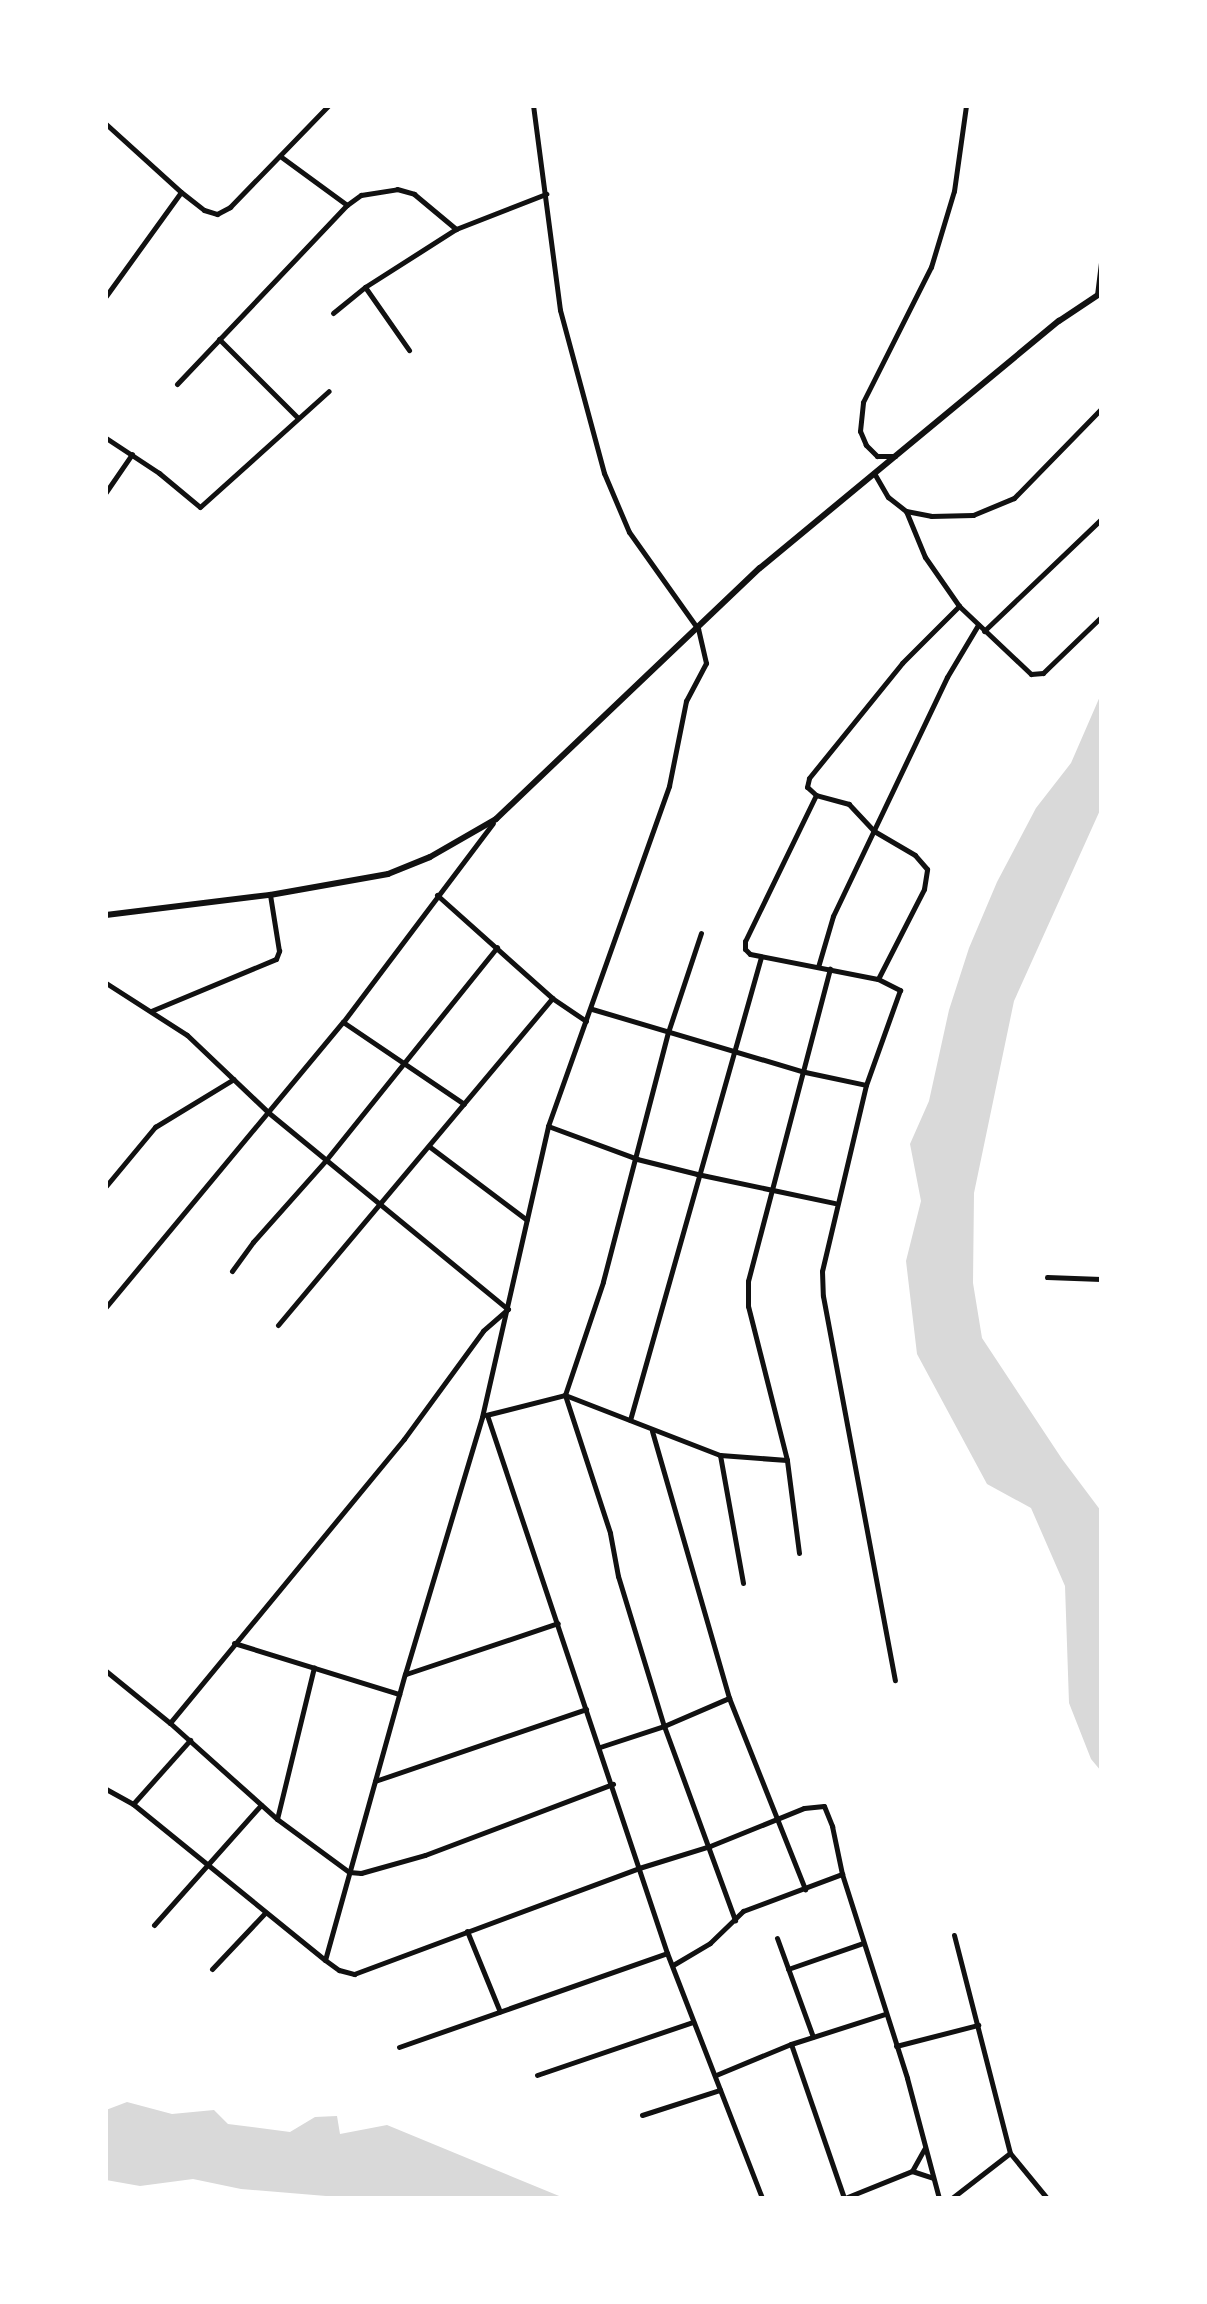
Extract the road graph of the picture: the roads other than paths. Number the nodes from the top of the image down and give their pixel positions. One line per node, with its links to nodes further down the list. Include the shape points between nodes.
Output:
1 (327, 106): 5 (street)
2 (533, 106): 7 (street)
3 (966, 106): 23 (street, via 954,191 931,267 863,402 860,431 866,445 877,456)
4 (106, 124): 6 (street)
5 (280, 156): 6 (street, via 223,212 210,213); 8 (street)
6 (181, 192): 13 (street)
7 (546, 194): 9 (street); 31 (street, via 560,310 614,503 655,572)
8 (347, 205): 9 (street, via 377,190 397,189 431,205); 15 (street)
9 (456, 229): 11 (street)
10 (1101, 260): 12 (street)
11 (365, 287): 14 (street); 16 (street)
12 (1099, 294): 23 (street)
13 (106, 296)
14 (333, 313)
15 (219, 339): 17 (street); 20 (street)
16 (409, 350)
17 (177, 384)
18 (329, 391): 20 (street)
19 (1101, 409): 26 (street, via 1029,484 994,509 947,516)
20 (297, 417): 22 (street, via 200,507)
21 (106, 438): 22 (street)
22 (132, 454): 25 (street)
23 (895, 456): 24 (street)
24 (874, 472): 26 (street, via 888,497); 31 (street, via 760,568)
25 (106, 492)
26 (906, 511): 28 (street, via 925,557)
27 (1101, 519): 32 (street)
28 (959, 606): 30 (street); 33 (street, via 902,663 809,778 807,787)
29 (1101, 617): 32 (street, via 1038,675)
30 (978, 625): 32 (street); 35 (street, via 947,677)
31 (698, 629): 34 (street); 47 (street, via 706,663 686,701 669,786)
32 (984, 631)
33 (816, 795): 35 (street, via 849,804); 41 (street, via 745,941 747,952)
34 (496, 819): 36 (street, via 388,874); 37 (street)
35 (874, 831): 42 (street, via 833,916); 44 (street, via 915,855 927,869 924,889)
36 (270, 895): 38 (street); 48 (street, via 276,959)
37 (437, 895): 40 (street); 50 (street)
38 (106, 915)
39 (701, 933): 51 (street)
40 (497, 947): 46 (street); 53 (street)
41 (761, 957): 42 (street); 52 (street)
42 (818, 967): 43 (street)
43 (830, 969): 44 (street); 54 (street)
44 (878, 979): 56 (street, via 900,990)
45 (106, 983): 48 (street)
46 (552, 998): 49 (street); 57 (street)
47 (592, 1009): 49 (street); 51 (street)
48 (151, 1011): 55 (street, via 187,1035)
49 (586, 1021): 59 (street)
50 (343, 1022): 53 (street); 58 (street)
51 (668, 1032): 52 (street); 61 (street)
52 (733, 1051): 54 (street); 63 (street)
53 (403, 1063): 57 (street); 62 (street)
54 (805, 1072): 56 (street); 65 (street)
55 (234, 1079): 58 (street); 64 (street, via 155,1127)
56 (866, 1085): 66 (street)
57 (464, 1104): 60 (street)
58 (269, 1113): 62 (street); 72 (street)
59 (548, 1126): 61 (street); 68 (street)
60 (430, 1147): 67 (street); 68 (street)
61 (637, 1159): 63 (street); 75 (street)
62 (326, 1160): 67 (street); 69 (street)
63 (697, 1174): 65 (street); 77 (street)
64 (106, 1186)
65 (772, 1193): 66 (street); 80 (street, via 748,1281 748,1306)
66 (835, 1203): 88 (street, via 822,1271 823,1296)
67 (381, 1206): 73 (street); 74 (street)
68 (527, 1220): 73 (street)
69 (232, 1271)
70 (1047, 1277): 71 (street)
71 (1101, 1279)
72 (107, 1304)
73 (508, 1309): 76 (street); 84 (street, via 483,1331 404,1439)
74 (278, 1325)
75 (565, 1395): 76 (street); 77 (street); 93 (street)
76 (484, 1416): 83 (street); 87 (street)
77 (630, 1420): 78 (street)
78 (652, 1431): 79 (street); 90 (street)
79 (720, 1455): 80 (street); 82 (street)
80 (787, 1460): 81 (street)
81 (799, 1553)
82 (743, 1583)
83 (558, 1623): 87 (street); 91 (street)
84 (234, 1643): 85 (street); 92 (street)
85 (314, 1667): 89 (street); 101 (street)
86 (106, 1671): 92 (street)
87 (405, 1674): 89 (street)
88 (895, 1680)
89 (399, 1694): 96 (street)
90 (729, 1698): 93 (street); 102 (street)
91 (586, 1709): 95 (street); 96 (street)
92 (170, 1723): 94 (street)
93 (664, 1726): 95 (street); 103 (street)
94 (190, 1740): 99 (street); 100 (street)
95 (599, 1747): 97 (street)
96 (374, 1782): 106 (street)
97 (613, 1784): 105 (street); 106 (street, via 425,1855)
98 (106, 1789): 99 (street)
99 (133, 1804): 104 (street)
100 (261, 1805): 101 (street); 104 (street)
101 (277, 1819): 106 (street)
102 (779, 1820): 103 (street); 107 (street, via 813,1805 824,1806); 108 (street)
103 (710, 1846): 105 (street); 110 (street)
104 (208, 1865): 109 (street); 111 (street)
105 (639, 1868): 112 (street); 116 (street)
106 (349, 1872): 117 (street)
107 (842, 1874): 108 (street); 115 (street)
108 (805, 1889): 110 (street, via 753,1906)
109 (265, 1913): 117 (street); 119 (street)
110 (735, 1920): 118 (street)
111 (154, 1925)
112 (467, 1931): 117 (street, via 354,1974); 121 (street)
113 (954, 1935): 124 (street)
114 (777, 1938): 120 (street)
115 (863, 1943): 120 (street); 122 (street)
116 (667, 1953): 118 (street); 121 (street)
117 (325, 1960)
118 (673, 1965): 123 (street)
119 (212, 1969)
120 (788, 1969): 125 (street)
121 (500, 2012): 128 (street)
122 (885, 2014): 125 (street); 127 (street)
123 (693, 2022): 129 (street); 130 (street)
124 (978, 2025): 127 (street); 134 (street)
125 (813, 2037): 126 (street)
126 (791, 2044): 130 (street); 138 (street)
127 (896, 2046): 133 (street)
128 (399, 2047)
129 (537, 2075)
130 (716, 2075): 131 (street)
131 (720, 2090): 132 (street); 137 (street)
132 (642, 2115)
133 (924, 2149): 135 (street); 136 (street)
134 (1010, 2153): 140 (street); 141 (street)
135 (912, 2171): 136 (street); 138 (street)
136 (933, 2178): 139 (street)
137 (762, 2198)
138 (844, 2198)
139 (939, 2198)
140 (952, 2198)
141 (1047, 2198)

